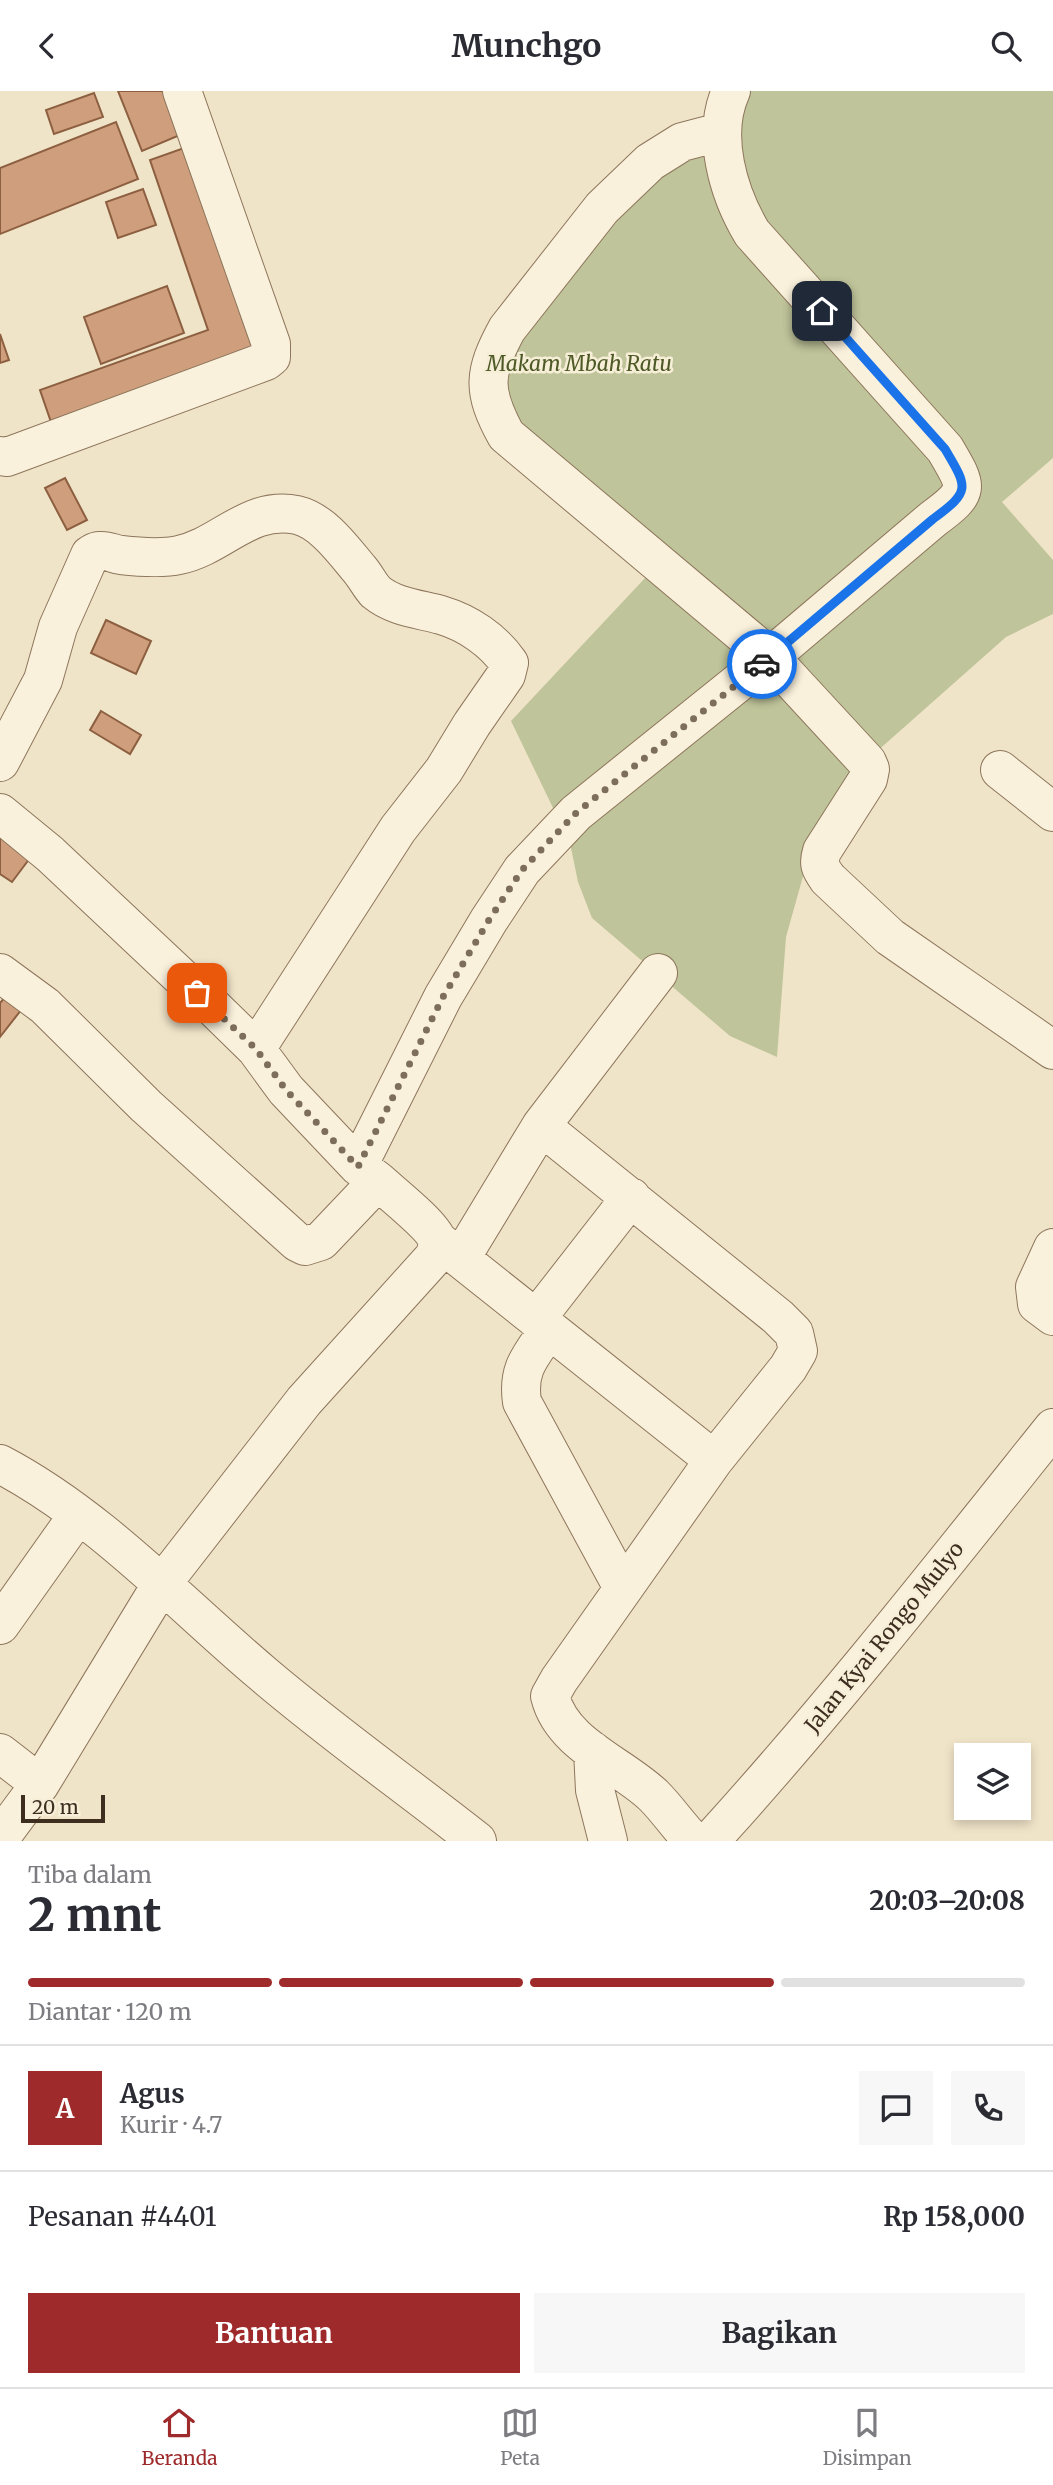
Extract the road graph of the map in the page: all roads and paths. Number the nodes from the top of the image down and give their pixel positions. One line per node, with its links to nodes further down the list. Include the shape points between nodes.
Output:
1 (182, 91): 4 (street, via 271,344 271,357 8,457)
2 (731, 91): 3 (street)
3 (720, 132): 5 (street, via 733,198 752,233 945,449 960,474 962,490 956,502); 5 (street, via 682,142 650,162 602,208 497,347 488,375 491,408 506,435)
4 (0, 456)
5 (770, 657): 13 (street, via 870,769 822,851 820,869 890,937); 15 (street, via 576,813 522,870 443,997)
6 (0, 762): 12 (street, via 43,680 58,627 90,555 103,551 135,557 178,556 272,513 309,520 337,544 375,591 473,628 505,656 509,663 506,675 444,770 398,829)
7 (1000, 770): 8 (street)
8 (1053, 812)
9 (0, 813): 12 (street, via 50,854)
10 (0, 973): 15 (street, via 45,1006 146,1106 298,1242 306,1246 321,1241)
11 (658, 973): 14 (street)
12 (256, 1049): 15 (street, via 286,1090)
13 (1053, 1050)
14 (541, 1126): 16 (street); 18 (street)
15 (368, 1174): 18 (street)
16 (631, 1198): 20 (street); 22 (street, via 778,1317 798,1343 788,1368)
17 (1053, 1248): 19 (street, via 1035,1293 1037,1304)
18 (449, 1249): 20 (street); 25 (street, via 437,1248 425,1268 304,1401)
19 (1053, 1316)
20 (543, 1324): 22 (street); 26 (street, via 519,1383 522,1402)
21 (1053, 1428): 35 (street, Jalan Kyai Rongo Mulyo, via 864,1664)
22 (713, 1460): 26 (street)
23 (0, 1464): 24 (street)
24 (78, 1515): 25 (street); 27 (street)
25 (161, 1585): 30 (street); 32 (street, via 264,1675)
26 (623, 1588): 28 (street, via 550,1696 560,1719)
27 (0, 1625)
28 (593, 1751): 33 (street, via 595,1790); 34 (street, via 654,1796)
29 (0, 1753): 30 (street)
30 (40, 1784): 31 (street)
31 (0, 1838)
32 (477, 1841)
33 (608, 1841)
34 (693, 1841)
35 (710, 1841)

